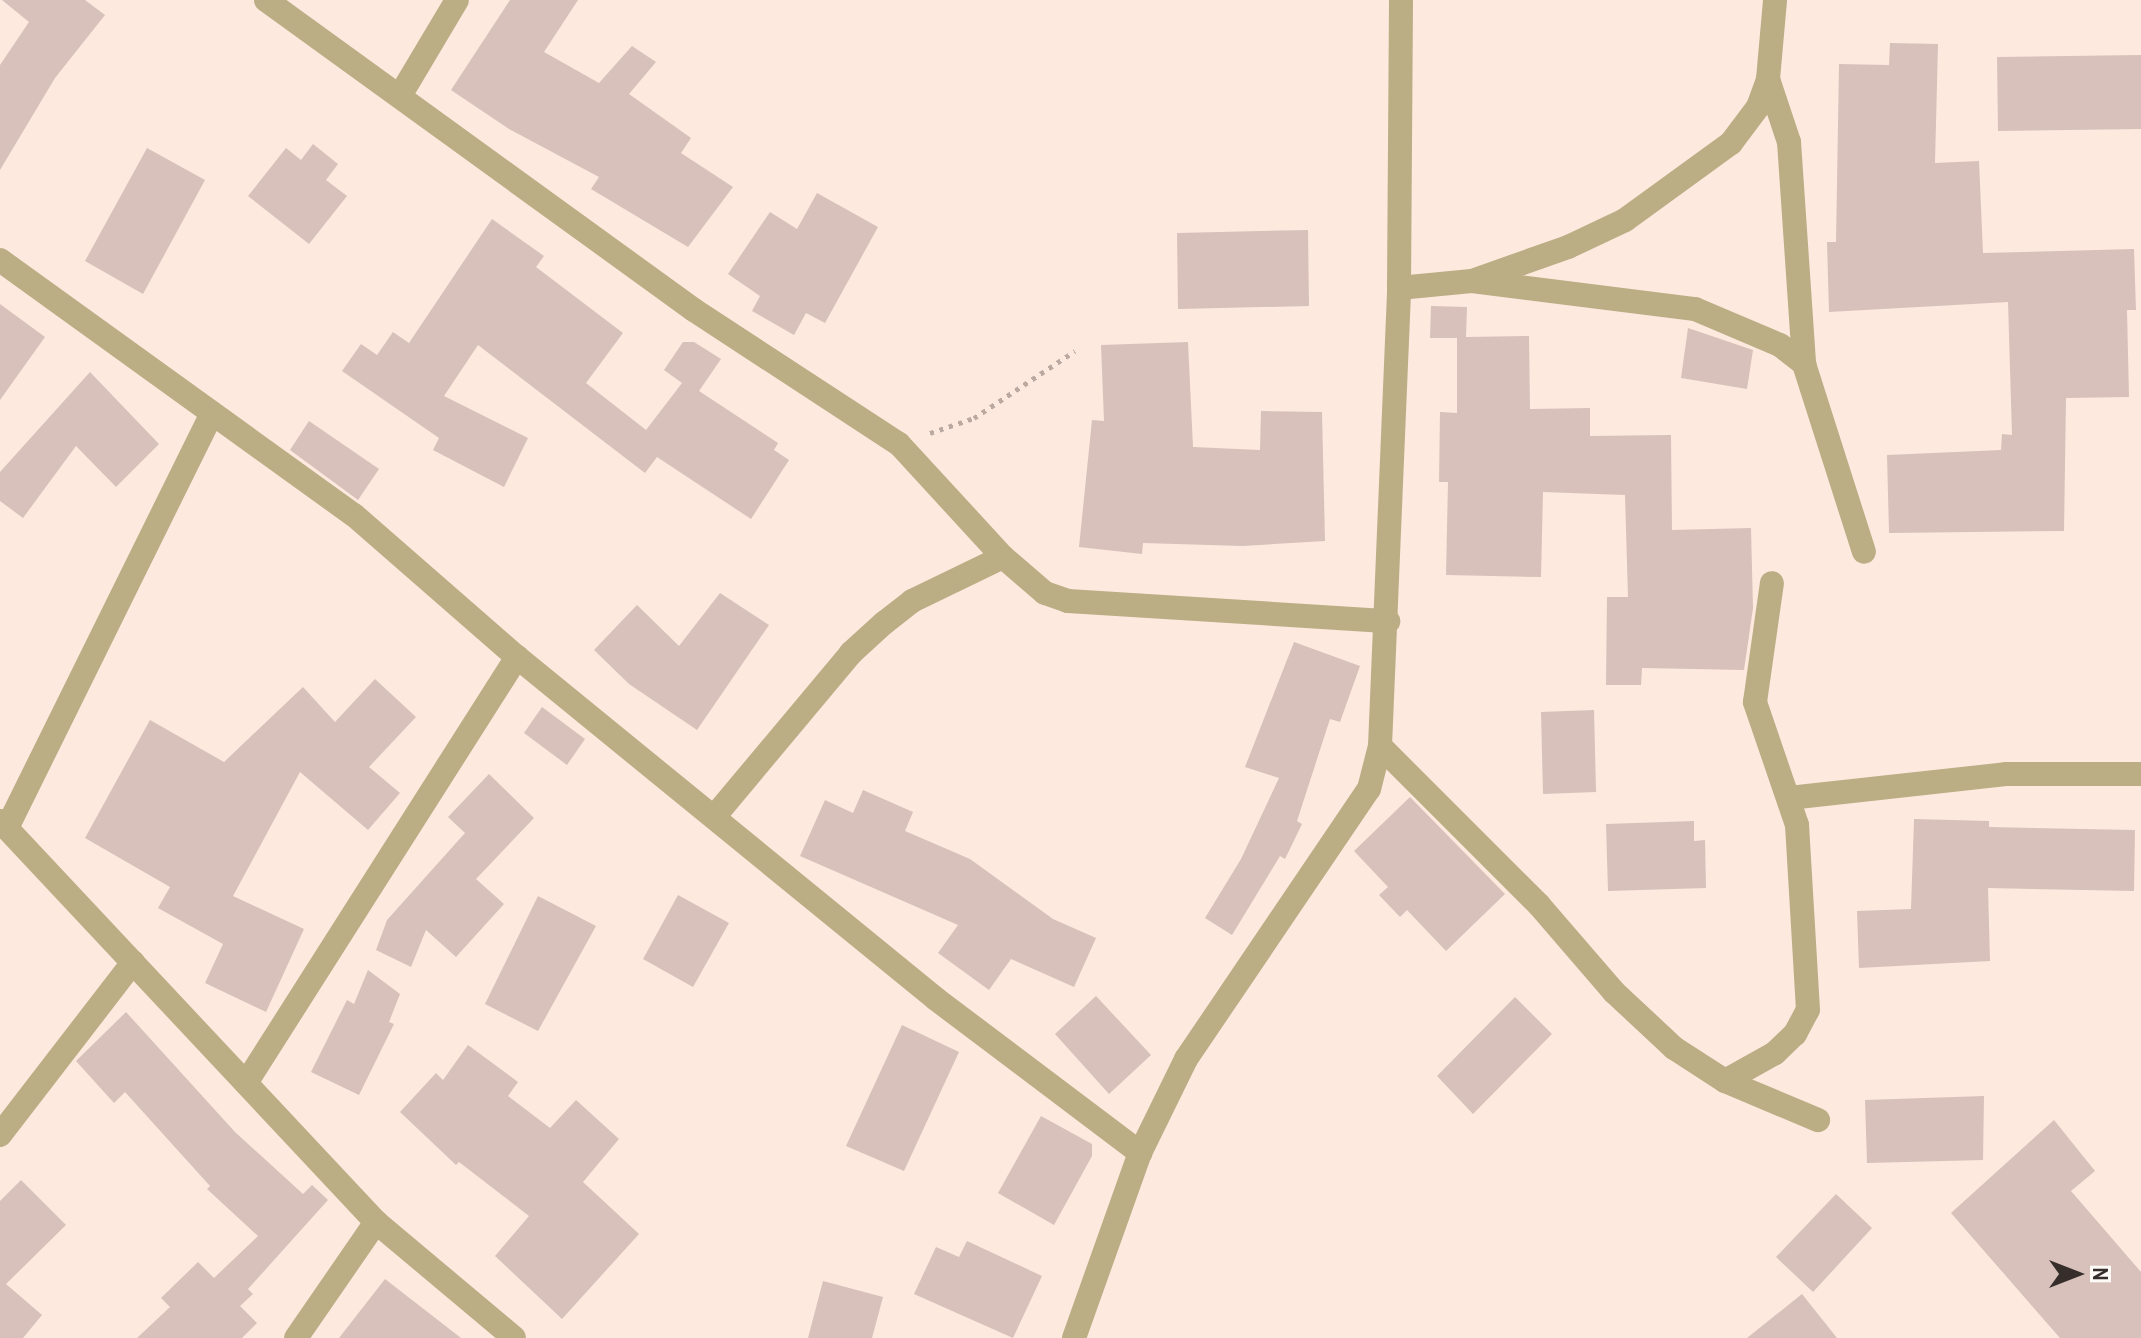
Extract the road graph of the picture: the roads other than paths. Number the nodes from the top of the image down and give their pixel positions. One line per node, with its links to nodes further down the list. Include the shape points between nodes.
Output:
1 (266, 0): 6 (street)
2 (457, 0): 6 (street)
3 (1401, 0): 9 (street)
4 (1775, 0): 5 (street)
5 (1768, 79): 8 (street, via 1758,107 1731,143 1625,220); 10 (street, via 1789,142)
6 (401, 94): 13 (street, via 694,310 899,444)
7 (0, 260): 11 (street)
8 (1472, 281): 9 (street); 10 (street, via 1695,309 1780,345)
9 (1399, 288): 15 (street)
10 (1804, 364): 12 (street)
11 (212, 414): 16 (street, via 354,515); 21 (street)
12 (1864, 552)
13 (1003, 557): 15 (street, via 1045,593 1068,601); 20 (street, via 936,587 884,623 851,653)
14 (1772, 583): 19 (street, via 1755,702)
15 (1388, 621): 17 (street)
16 (517, 657): 20 (street); 24 (street)
17 (1380, 746): 23 (street, via 1539,905 1614,992 1674,1048); 27 (street, via 1369,789 1208,1021)
18 (2141, 774): 19 (street, via 2006,774)
19 (1789, 798): 23 (street, via 1797,825 1808,1010 1795,1034 1775,1053)
20 (714, 817): 27 (street, via 936,999)
21 (4, 825): 22 (street)
22 (133, 962): 24 (street); 26 (street)
23 (1725, 1081): 25 (street)
24 (246, 1083): 28 (street)
25 (1818, 1120)
26 (0, 1135)
27 (1140, 1153): 31 (street)
28 (376, 1222): 29 (street); 30 (street)
29 (296, 1338)
30 (514, 1338)
31 (1074, 1338)

